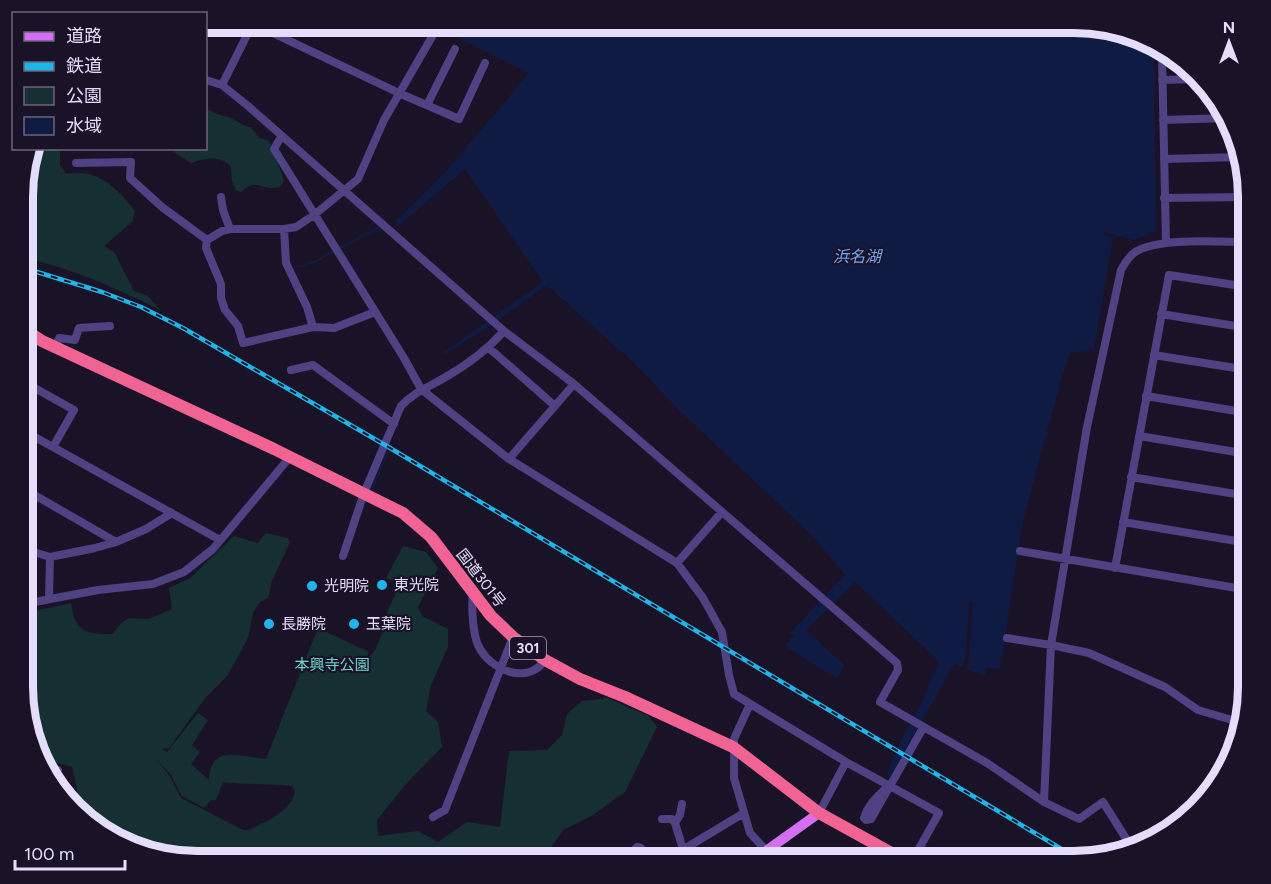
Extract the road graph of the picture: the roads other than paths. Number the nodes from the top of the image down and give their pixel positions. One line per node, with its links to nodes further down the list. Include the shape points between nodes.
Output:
1 (248, 33): 10 (street)
2 (274, 33): 11 (street)
3 (433, 35): 11 (street)
4 (455, 49): 12 (street)
5 (1162, 59): 9 (street)
6 (485, 63): 12 (street, via 459,119)
7 (1188, 79): 9 (street)
8 (207, 80): 10 (street)
9 (1162, 80): 14 (street)
10 (222, 85): 15 (street)
11 (400, 94): 12 (street); 19 (street, via 358,179)
12 (427, 105)
13 (1218, 118): 14 (street)
14 (1163, 120): 17 (street)
15 (281, 137): 19 (street); 23 (street, via 274,149)
16 (1233, 157): 17 (street)
17 (1164, 159): 22 (street)
18 (76, 163): 26 (street, via 131,162 130,178)
19 (344, 191): 23 (street); 35 (street)
20 (221, 197): 24 (street)
21 (1238, 197): 22 (street)
22 (1164, 198): 28 (street)
23 (314, 215): 25 (street, via 296,227); 30 (street)
24 (230, 229): 25 (street); 26 (street)
25 (284, 229): 34 (street, via 286,263)
26 (207, 240): 34 (street, via 206,248 221,284 221,298 243,343)
27 (1238, 242): 28 (street)
28 (1166, 243): 69 (street, via 1134,252 1121,270 1087,427)
29 (1238, 285): 31 (street, via 1169,274)
30 (375, 312): 34 (street, via 334,328); 44 (street)
31 (1161, 314): 33 (street); 39 (street)
32 (110, 326): 37 (street, via 78,328 75,340 59,338)
33 (1238, 326)
34 (313, 327)
35 (504, 331): 38 (street); 42 (street)
36 (33, 334): 37 (highway, 国道301号 / 301)
37 (55, 347): 53 (highway, 国道301号 / 301)
38 (489, 348): 44 (street); 46 (street)
39 (1154, 355): 40 (street); 45 (street)
40 (1238, 368)
41 (291, 370): 48 (street, via 313,365)
42 (574, 384): 46 (street); 60 (street)
43 (33, 387): 51 (street, via 74,410)
44 (421, 389): 48 (street, via 401,405); 54 (street)
45 (1146, 396): 47 (street); 50 (street)
46 (555, 406): 54 (street)
47 (1238, 411)
48 (394, 424): 56 (street)
49 (33, 436): 51 (street)
50 (1139, 436): 52 (street); 55 (street)
51 (53, 447): 59 (street)
52 (1238, 452)
53 (290, 457): 56 (highway, 国道301号 / 301); 62 (street)
54 (509, 459): 70 (street)
55 (1131, 477): 58 (street); 61 (street)
56 (364, 493): 67 (street); 73 (highway, 国道301号 / 301, via 418,524)
57 (33, 494): 64 (street)
58 (1238, 494)
59 (172, 513): 62 (street); 64 (street)
60 (721, 513): 70 (street); 83 (street, via 897,663 898,670 880,702)
61 (1123, 522): 63 (street); 71 (street)
62 (220, 540): 74 (street, via 204,557 173,577 153,584)
63 (1238, 541)
64 (116, 542): 68 (street)
65 (1020, 551): 69 (street)
66 (33, 552): 68 (street)
67 (343, 556)
68 (50, 557): 74 (street)
69 (1064, 560): 71 (street); 78 (street)
70 (677, 563): 81 (street, via 722,632 734,694)
71 (1115, 567): 72 (street)
72 (1238, 588)
73 (473, 594): 76 (highway, 国道301号 / 301); 80 (street, via 476,643)
74 (49, 599): 75 (street)
75 (33, 602)
76 (513, 637): 79 (highway, 国道301号 / 301); 80 (street)
77 (1007, 638): 78 (street)
78 (1051, 645): 82 (street, via 1089,653 1165,687 1198,710); 87 (street)
79 (545, 660): 80 (street, via 539,669 521,675); 84 (highway, 国道301号 / 301)
80 (501, 668): 91 (street, via 472,753 445,810)
81 (750, 704): 84 (street); 85 (street)
82 (1235, 721)
83 (923, 728): 86 (street); 87 (street, via 987,763)
84 (733, 747): 89 (street, via 734,778); 90 (highway, 国道301号 / 301)
85 (846, 762): 86 (street); 90 (street)
86 (889, 785): 99 (street, via 939,813)
87 (1044, 802): 94 (street, via 1078,819 1104,802)
88 (682, 804): 93 (street)
89 (744, 813): 95 (street); 96 (street, via 750,833)
90 (819, 813): 96 (main road); 98 (highway, 国道301号 / 301)
91 (432, 816)
92 (662, 819): 93 (street)
93 (675, 823): 95 (street)
94 (1128, 842)
95 (683, 849): 97 (street)
96 (766, 850)
97 (680, 851)
98 (888, 851)
99 (918, 851)

